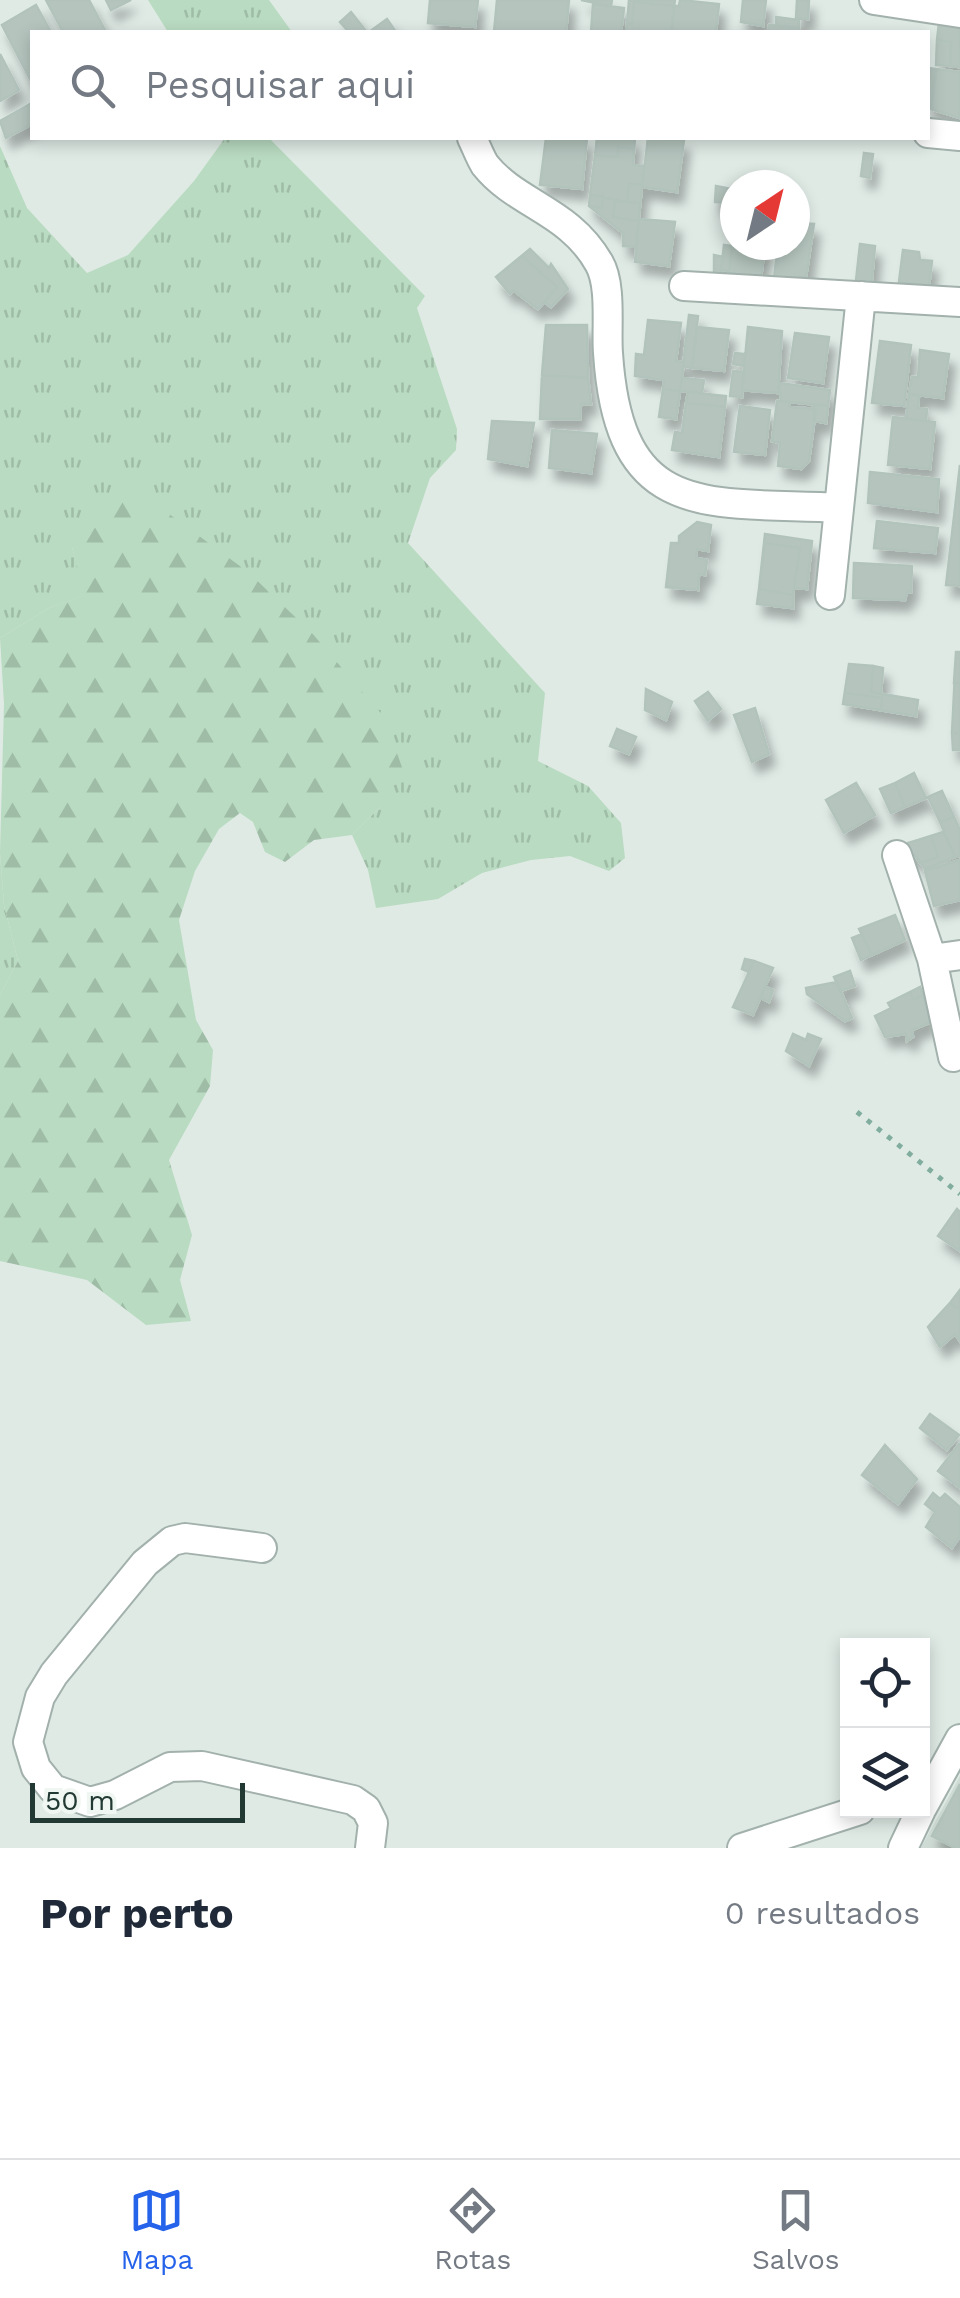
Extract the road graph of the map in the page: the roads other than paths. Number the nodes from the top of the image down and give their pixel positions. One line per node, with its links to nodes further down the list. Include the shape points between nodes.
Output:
1 (874, 0): 2 (street)
2 (960, 13)
3 (930, 133): 4 (street)
4 (960, 136)
5 (473, 140): 11 (street, via 486,166 584,238 602,269 617,415 649,475 672,492 700,500)
6 (684, 286): 8 (street)
7 (960, 291): 9 (street)
8 (861, 296): 9 (street); 11 (street)
9 (930, 299): 10 (street)
10 (960, 302)
11 (838, 508): 12 (street)
12 (830, 595)
13 (896, 855): 14 (street)
14 (946, 957): 15 (street)
15 (953, 1057)
16 (262, 1548): 21 (street, via 185,1538 156,1553 40,1697 28,1742 36,1768 54,1790 90,1802 186,1763 330,1793 366,1809 373,1823)
17 (960, 1739): 18 (street)
18 (930, 1790)
19 (840, 1816): 22 (street)
20 (917, 1818): 23 (street)
21 (370, 1848)
22 (742, 1848)
23 (904, 1848)

